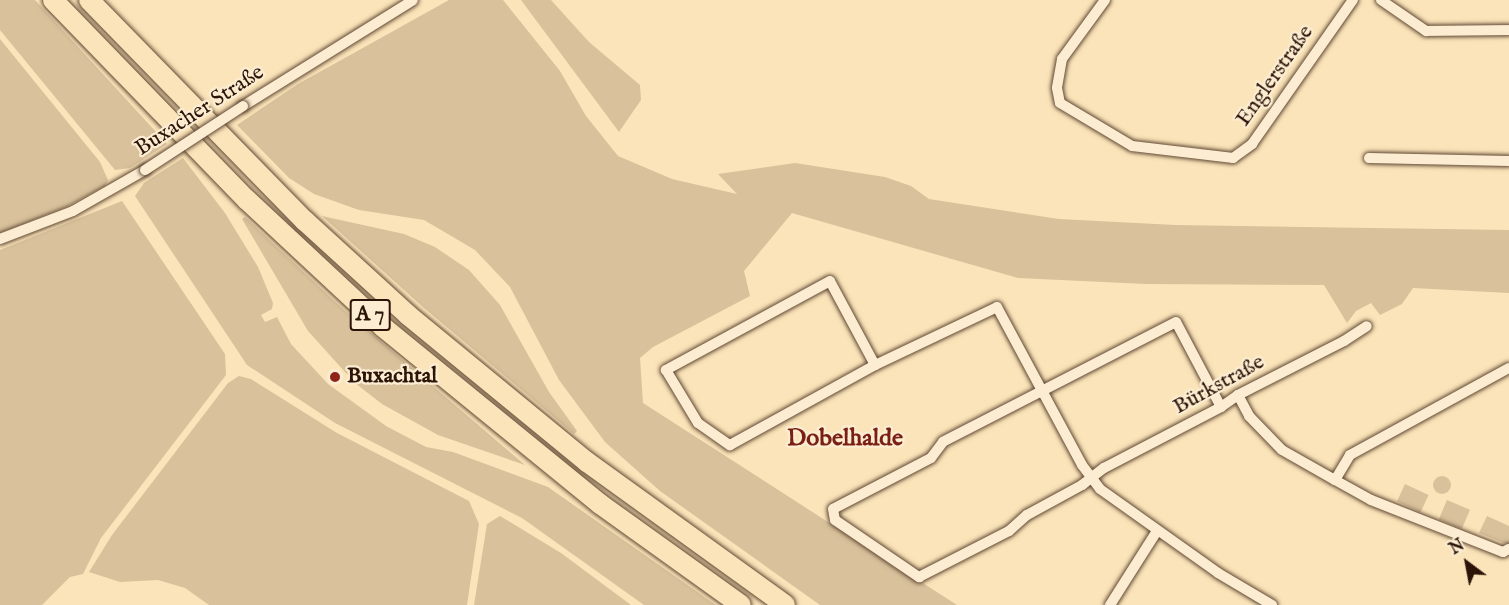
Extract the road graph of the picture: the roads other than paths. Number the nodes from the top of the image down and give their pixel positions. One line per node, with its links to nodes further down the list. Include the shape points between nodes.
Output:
1 (53, 0): 21 (highway, A 7, via 247,200 383,327 600,504)
2 (89, 0): 22 (highway, A 7, via 305,221 408,315 587,462)
3 (413, 0): 10 (street, Buxacher Straße, bridge, via 145,170 73,211)
4 (1105, 0): 5 (street, Englerstraße, via 1062,59 1057,88 1060,103 1132,146 1233,158 1252,144)
5 (1353, 0)
6 (1381, 0): 7 (street, via 1426,31)
7 (1509, 30)
8 (1369, 158): 9 (street)
9 (1509, 161)
10 (0, 239)
11 (1367, 326): 15 (street, Bürkstraße)
12 (875, 365): 12 (street, via 730,445 698,423 666,369 830,281); 14 (street, via 989,308 1002,311)
13 (1509, 368): 18 (street, via 1350,455)
14 (1044, 390): 16 (street, via 1176,322); 17 (street); 17 (street, Bürkstraße, via 944,442 931,458 833,509 835,520 920,578 1009,531 1027,514)
15 (1238, 395): 16 (street, Bürkstraße); 18 (street, via 1249,416 1282,450)
16 (1221, 407): 17 (street, Bürkstraße)
17 (1090, 478): 19 (street)
18 (1335, 480): 20 (street, via 1381,504 1503,552)
19 (1157, 531): 23 (street); 24 (street)
20 (1509, 549)
21 (741, 605)
22 (785, 605)
23 (1110, 605)
24 (1272, 605)

